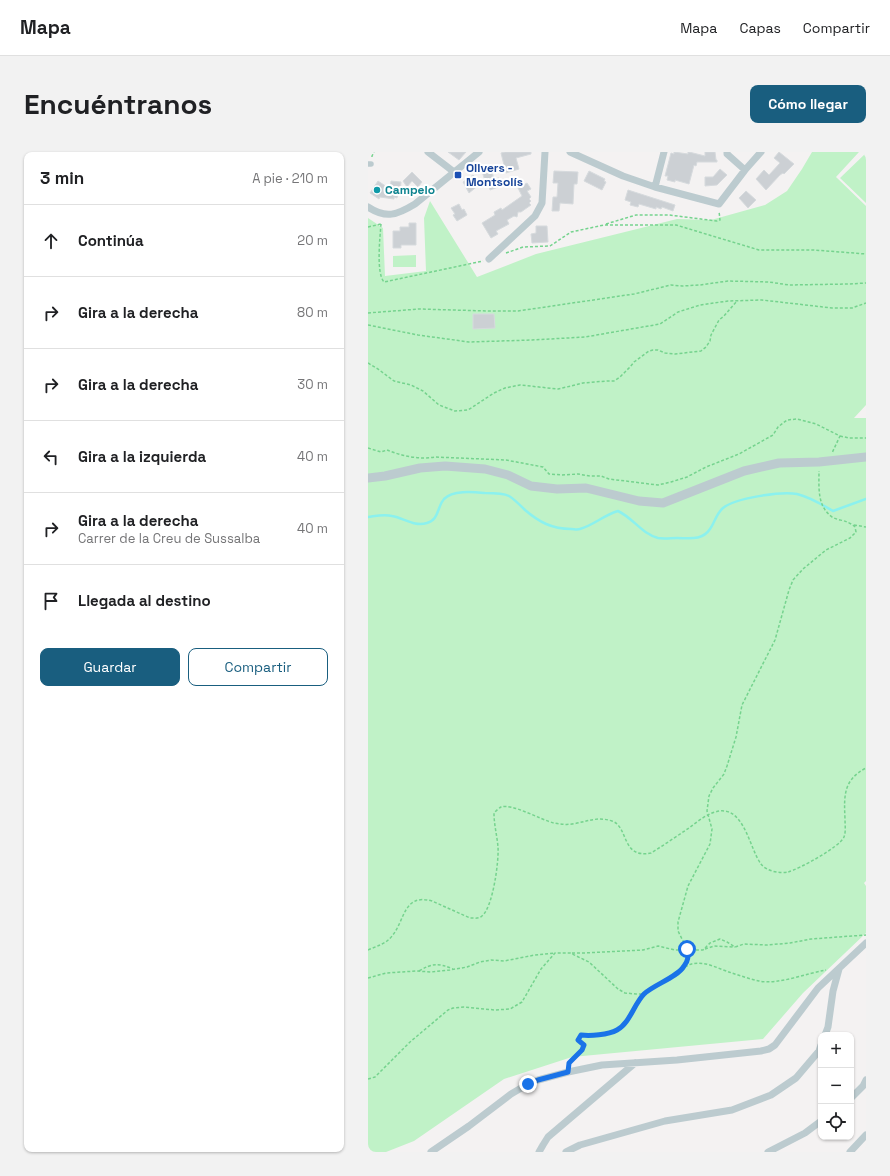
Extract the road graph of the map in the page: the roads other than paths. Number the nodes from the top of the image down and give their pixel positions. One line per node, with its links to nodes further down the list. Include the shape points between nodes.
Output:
1 (428, 152): 9 (street)
2 (479, 152): 9 (street)
3 (545, 152): 12 (street, via 542,202 535,216)
4 (570, 152): 10 (street, via 623,176)
5 (664, 152): 10 (street)
6 (727, 152): 8 (street)
7 (762, 152): 8 (street)
8 (746, 170): 10 (street, via 719,204)
9 (454, 172): 11 (street, via 404,211 382,214)
10 (655, 187)
11 (368, 207)
12 (489, 259)
13 (866, 457): 14 (street, via 824,462 779,463 744,471 663,503 639,501 586,488 557,490 532,486 508,475 485,469 445,466)
14 (368, 478)
15 (866, 943): 16 (street)
16 (839, 969): 17 (street); 19 (street, via 818,988 774,1045 768,1049)
17 (826, 1032)
18 (818, 1052): 26 (street, via 796,1078 771,1095 732,1110 665,1121 580,1145)
19 (635, 1063): 24 (street, via 602,1065 538,1080 519,1089); 25 (street, via 548,1137)
20 (866, 1080): 21 (street)
21 (854, 1095)
22 (818, 1123): 27 (street)
23 (866, 1135): 28 (street)
24 (431, 1152)
25 (539, 1152)
26 (566, 1152)
27 (768, 1152)
28 (850, 1152)

